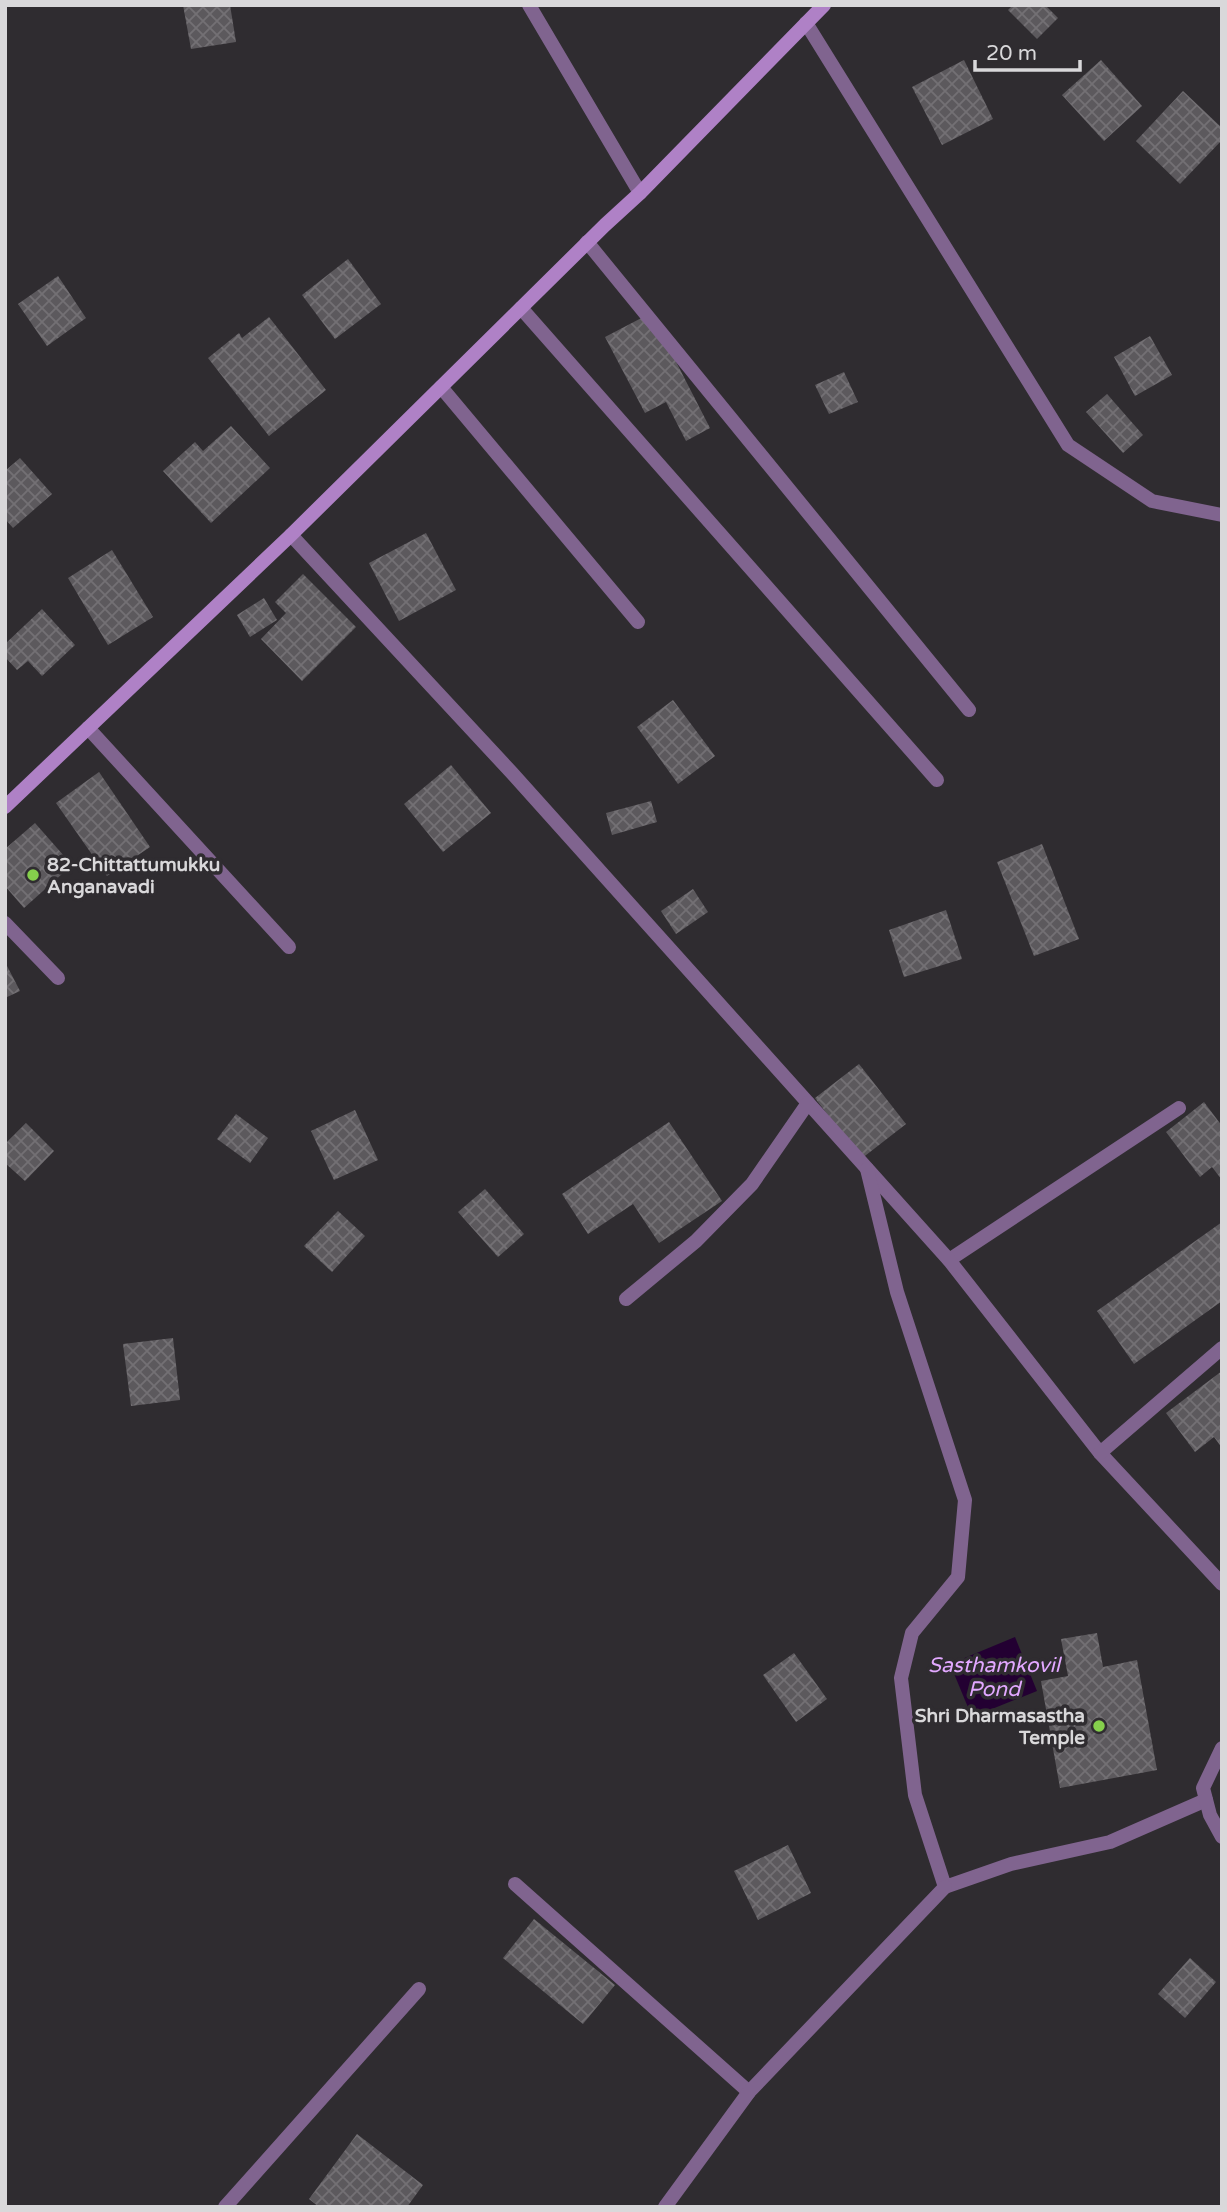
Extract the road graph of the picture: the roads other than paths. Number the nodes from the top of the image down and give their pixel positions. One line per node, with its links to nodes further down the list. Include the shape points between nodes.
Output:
1 (529, 5): 4 (street)
2 (824, 5): 3 (main road)
3 (806, 23): 4 (main road); 8 (street, via 1068,445 1152,501)
4 (640, 193): 5 (main road)
5 (587, 242): 6 (main road); 11 (street)
6 (521, 307): 7 (main road); 13 (street)
7 (441, 387): 9 (main road); 10 (street)
8 (1222, 515)
9 (292, 535): 12 (main road); 18 (street)
10 (638, 622)
11 (969, 710)
12 (88, 728): 14 (main road); 16 (street)
13 (937, 780)
14 (5, 807)
15 (5, 923): 17 (street)
16 (289, 947)
17 (58, 978)
18 (808, 1103): 20 (street); 22 (street, via 752,1184 696,1241)
19 (1179, 1108): 21 (street)
20 (866, 1168): 21 (street); 30 (street, via 897,1292 965,1500 958,1577 912,1633 901,1678 915,1795)
21 (949, 1260): 24 (street)
22 (626, 1299)
23 (1222, 1348): 24 (street)
24 (1100, 1453): 25 (street)
25 (1222, 1584)
26 (1222, 1748): 27 (street, via 1203,1788)
27 (1206, 1800): 28 (street); 30 (street, via 1110,1842 1011,1864)
28 (1222, 1837)
29 (515, 1884): 32 (street)
30 (945, 1887): 32 (street)
31 (419, 1989): 33 (street)
32 (749, 2092): 34 (street)
33 (225, 2207)
34 (665, 2207)

